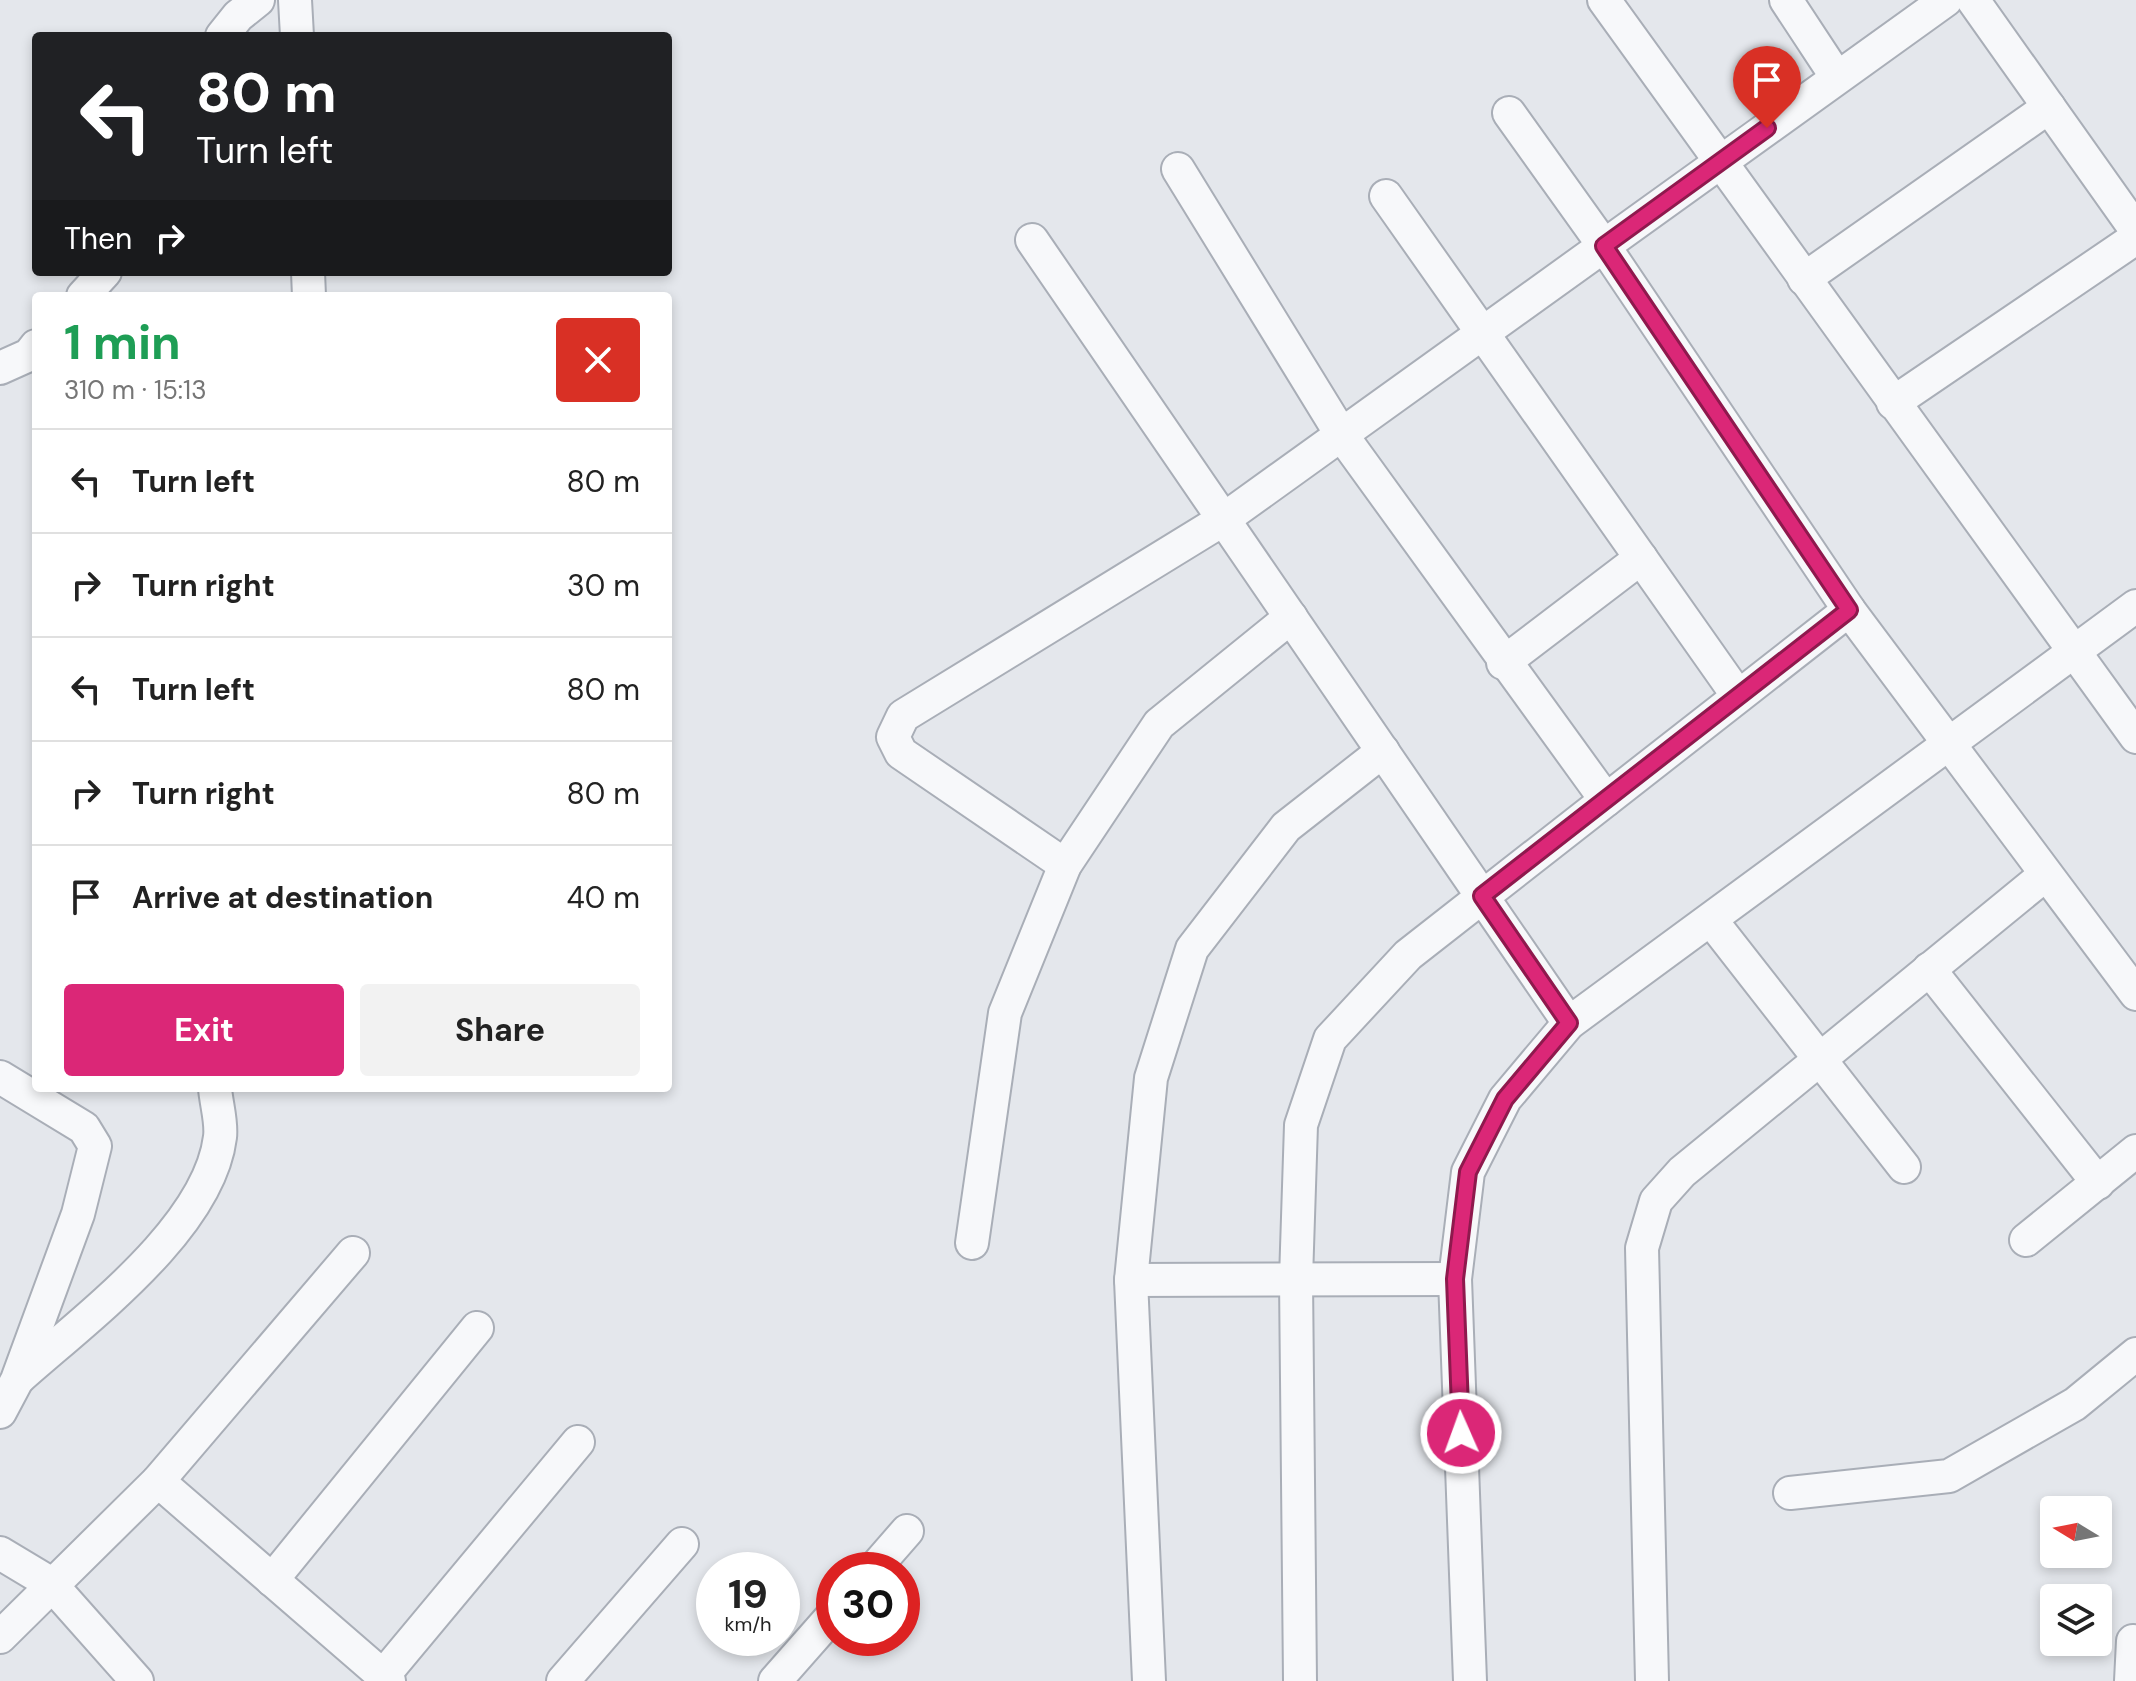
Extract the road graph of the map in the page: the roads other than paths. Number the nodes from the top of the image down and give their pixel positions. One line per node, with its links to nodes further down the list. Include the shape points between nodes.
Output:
1 (258, 0): 7 (street)
2 (295, 0): 8 (street)
3 (1604, 0): 12 (street)
4 (1786, 0): 9 (street)
5 (1946, 0): 9 (street)
6 (1973, 0): 10 (street)
7 (225, 32)
8 (297, 32)
9 (1836, 76): 12 (street)
10 (2049, 107): 15 (street); 20 (street)
11 (1509, 113): 18 (street)
12 (1721, 163): 18 (street); 20 (street)
13 (1178, 169): 26 (street)
14 (1386, 196): 22 (street)
15 (2136, 230)
16 (2136, 238): 25 (street)
17 (1032, 240): 27 (street)
18 (1604, 246): 22 (street); 30 (street)
19 (101, 276): 21 (street)
20 (1804, 279): 25 (street)
21 (87, 292)
22 (1482, 334): 26 (street); 28 (street)
23 (32, 351): 24 (street)
24 (0, 368)
25 (1893, 403): 32 (street)
26 (1341, 434): 27 (street); 33 (street)
27 (1224, 519): 31 (street); 39 (street, via 898,723 893,737 901,753)
28 (1641, 558): 33 (street); 34 (street)
29 (2136, 606): 32 (street)
30 (1849, 610): 34 (street); 36 (street)
31 (1291, 617): 37 (street); 39 (street, via 1159,724)
32 (2073, 654): 35 (street); 36 (street)
33 (1503, 663): 38 (street)
34 (1738, 696): 38 (street)
35 (2136, 737)
36 (1949, 745): 40 (street); 42 (street)
37 (1383, 751): 41 (street); 57 (street, via 1286,827 1192,949 1151,1078)
38 (1606, 800): 41 (street)
39 (1065, 865): 53 (street, via 1005,1013)
40 (2045, 875): 43 (street); 44 (street)
41 (1482, 896): 45 (street); 55 (street, via 1408,955 1330,1039 1301,1125)
42 (1711, 920): 45 (street); 46 (street)
43 (1929, 969): 46 (street); 51 (street)
44 (2136, 994)
45 (1569, 1023): 56 (street, via 1505,1099 1468,1172)
46 (1819, 1057): 50 (street); 81 (street, via 1682,1172 1656,1201 1646,1226 1642,1248)
47 (0, 1077): 60 (street, via 84,1128 95,1146 78,1214)
48 (216, 1092): 60 (street, via 221,1135 208,1182 189,1215 119,1288)
49 (2136, 1151): 51 (street)
50 (1904, 1167)
51 (2098, 1183): 52 (street)
52 (2026, 1240)
53 (972, 1243)
54 (353, 1253): 63 (street)
55 (1296, 1279): 56 (street); 57 (street); 79 (street)
56 (1455, 1279): 80 (street)
57 (1131, 1280): 78 (street)
58 (477, 1328): 69 (street)
59 (2136, 1354): 64 (street, via 2075,1404 1949,1476)
60 (17, 1380): 61 (street)
61 (0, 1412)
62 (578, 1442): 74 (street)
63 (158, 1481): 69 (street); 70 (street)
64 (1790, 1493)
65 (907, 1531): 67 (street)
66 (682, 1544): 76 (street)
67 (889, 1552)
68 (0, 1553): 70 (street)
69 (272, 1580): 74 (street)
70 (50, 1583): 72 (street); 75 (street)
71 (816, 1634): 77 (street)
72 (0, 1637)
73 (2133, 1641): 82 (street)
74 (386, 1678)
75 (137, 1681)
76 (563, 1681)
77 (775, 1681)
78 (1149, 1681)
79 (1300, 1681)
80 (1470, 1681)
81 (1652, 1681)
82 (2131, 1681)

